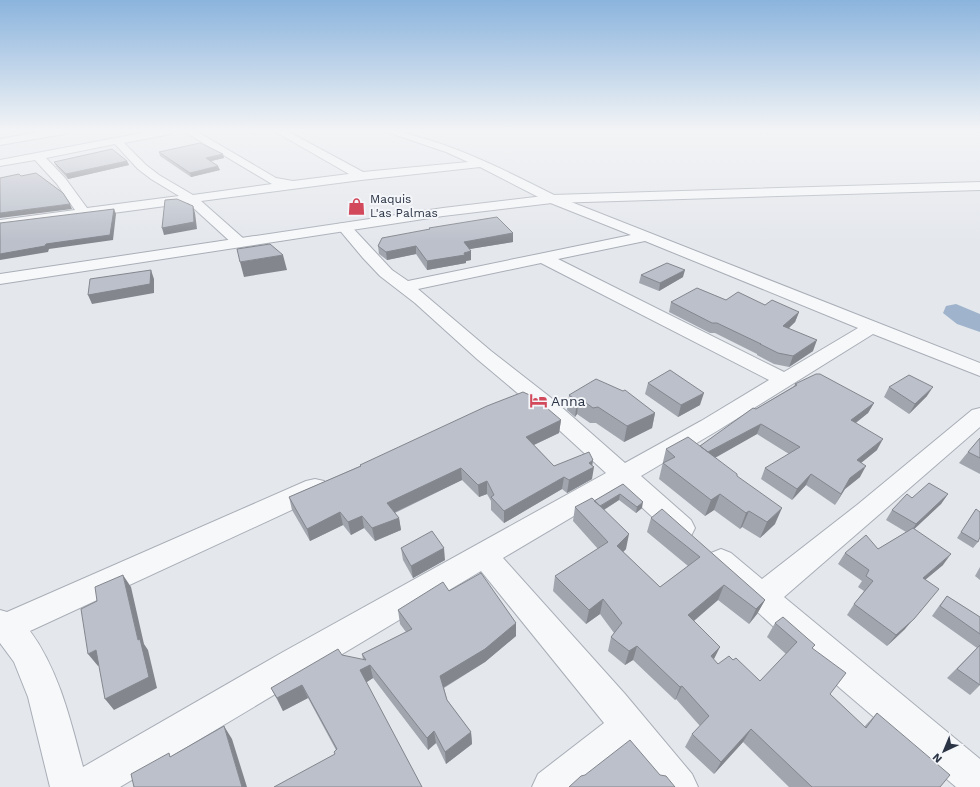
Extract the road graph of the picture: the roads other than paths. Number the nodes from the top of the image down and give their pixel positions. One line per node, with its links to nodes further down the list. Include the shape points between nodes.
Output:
1 (49, 168): 14 (street)
2 (144, 168): 12 (street)
3 (250, 168): 8 (street)
4 (346, 168): 7 (street)
5 (444, 168): 7 (street)
6 (489, 168): 13 (street)
7 (361, 176): 9 (street)
8 (273, 181): 9 (street); 11 (street)
9 (296, 185): 11 (street)
10 (980, 186): 13 (street)
11 (260, 190): 12 (street)
12 (190, 198): 14 (street); 18 (street)
13 (552, 199): 16 (street); 17 (street)
14 (84, 213): 15 (street)
15 (0, 224)
16 (344, 227): 18 (street); 21 (street, via 368,255)
17 (644, 237): 19 (street); 22 (street)
18 (239, 242): 20 (street)
19 (543, 258): 21 (street); 24 (street)
20 (0, 279)
21 (404, 287): 26 (street, via 421,299 517,395)
22 (872, 327): 23 (street); 24 (street)
23 (980, 370)
24 (785, 380): 26 (street)
25 (980, 415): 29 (street)
26 (623, 474): 28 (street); 29 (street)
27 (340, 477): 30 (street)
28 (483, 554): 31 (street); 34 (street)
29 (762, 597): 32 (street)
30 (4, 626): 33 (street, via 26,649 44,693)
31 (629, 726): 35 (street); 36 (street)
32 (980, 783)
33 (69, 787)
34 (85, 787)
35 (551, 787)
36 (679, 787)

